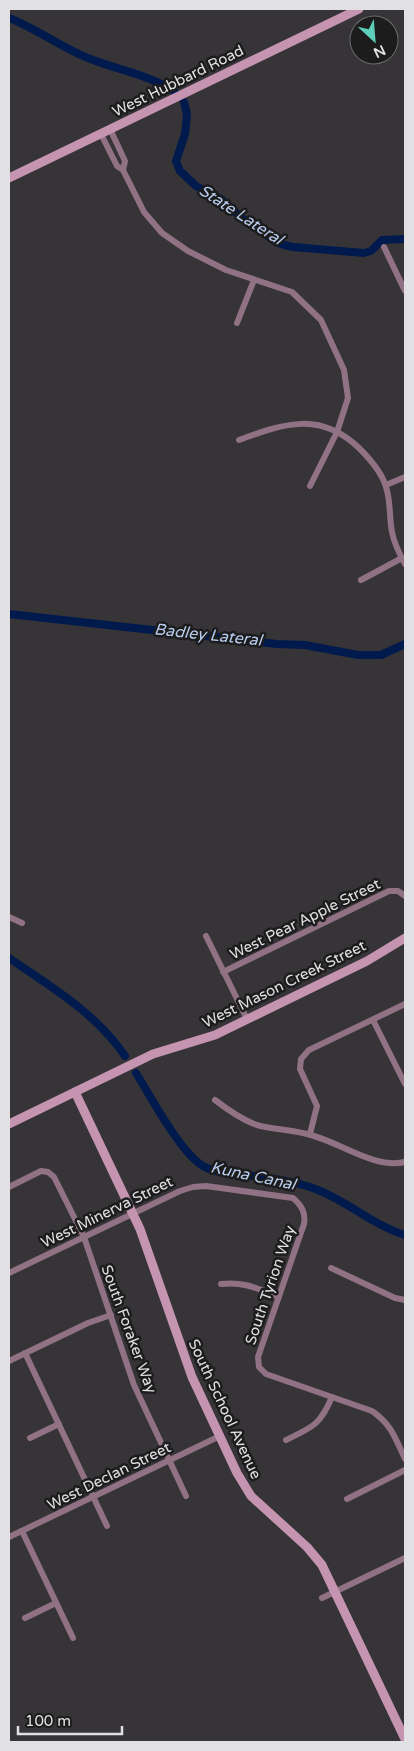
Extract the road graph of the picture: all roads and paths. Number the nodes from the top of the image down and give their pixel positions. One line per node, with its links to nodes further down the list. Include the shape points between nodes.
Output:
1 (359, 9): 2 (street, West Hubbard Road)
2 (110, 129): 3 (street, West Hubbard Road); 4 (street, via 125,162)
3 (101, 134): 4 (street, via 117,166); 5 (street, West Hubbard Road)
4 (123, 170): 7 (street, via 144,212 162,232 188,251)
5 (9, 178)
6 (384, 247): 8 (street)
7 (254, 280): 9 (street); 10 (street, via 292,292 321,320 344,370 348,398)
8 (405, 291)
9 (237, 323)
10 (337, 432): 11 (street, via 316,424 294,424 271,428); 13 (street, via 368,457); 14 (street)
11 (239, 440)
12 (405, 476): 13 (street)
13 (386, 485): 15 (street, via 392,534)
14 (310, 486)
15 (404, 561): 16 (street)
16 (361, 580)
17 (405, 896): 22 (street, West Pear Apple Street, via 398,890 389,891)
18 (9, 917): 19 (street)
19 (22, 923)
20 (206, 936): 22 (street)
21 (405, 938): 24 (street, West Mason Creek Street, via 367,961)
22 (224, 972): 24 (street)
23 (405, 1004): 25 (street)
24 (247, 1019): 27 (street, West Mason Creek Street, via 215,1035 154,1054)
25 (373, 1020): 26 (street); 30 (street, via 309,1050 301,1059 300,1069 317,1106)
26 (405, 1084)
27 (75, 1092): 29 (street, West Mason Creek Street); 34 (street, South School Avenue)
28 (215, 1100): 30 (street, via 238,1117 257,1125)
29 (9, 1124)
30 (310, 1134): 31 (street, via 379,1162)
31 (405, 1162)
32 (9, 1187): 35 (street, South Foraker Way, via 41,1172 48,1172 54,1177)
33 (303, 1210): 34 (street, West Minerva Street, via 293,1198 206,1186 180,1191); 39 (street, South Tyrion Way, via 306,1217)
34 (133, 1213): 35 (street, West Minerva Street); 46 (street, South School Avenue, via 192,1377)
35 (84, 1237): 37 (street, West Minerva Street); 41 (street, South Foraker Way)
36 (331, 1268): 40 (street)
37 (9, 1274)
38 (221, 1284): 39 (street, via 243,1283)
39 (279, 1296): 44 (street, South Tyrion Way, via 258,1357 259,1367 266,1374)
40 (405, 1300)
41 (110, 1316): 42 (street); 50 (street, South Foraker Way, via 134,1385)
42 (25, 1353): 43 (street); 45 (street)
43 (9, 1361)
44 (332, 1397): 48 (street, via 313,1427); 49 (street, South Tyrion Way, via 372,1410 384,1419)
45 (59, 1424): 47 (street); 53 (street)
46 (220, 1436): 50 (street, West Declan Street); 59 (street, South School Avenue, via 252,1496 315,1556)
47 (30, 1438)
48 (286, 1440)
49 (405, 1459)
50 (169, 1460): 52 (street, South Foraker Way); 53 (street, West Declan Street)
51 (405, 1470): 54 (street)
52 (186, 1496)
53 (93, 1497): 55 (street); 56 (street, West Declan Street)
54 (347, 1499)
55 (107, 1526)
56 (22, 1531): 57 (street, West Declan Street); 61 (street)
57 (9, 1538)
58 (405, 1558): 59 (street)
59 (334, 1593): 60 (street); 64 (street, South School Avenue)
60 (322, 1598)
61 (56, 1603): 62 (street); 63 (street)
62 (25, 1618)
63 (73, 1638)
64 (405, 1739)

